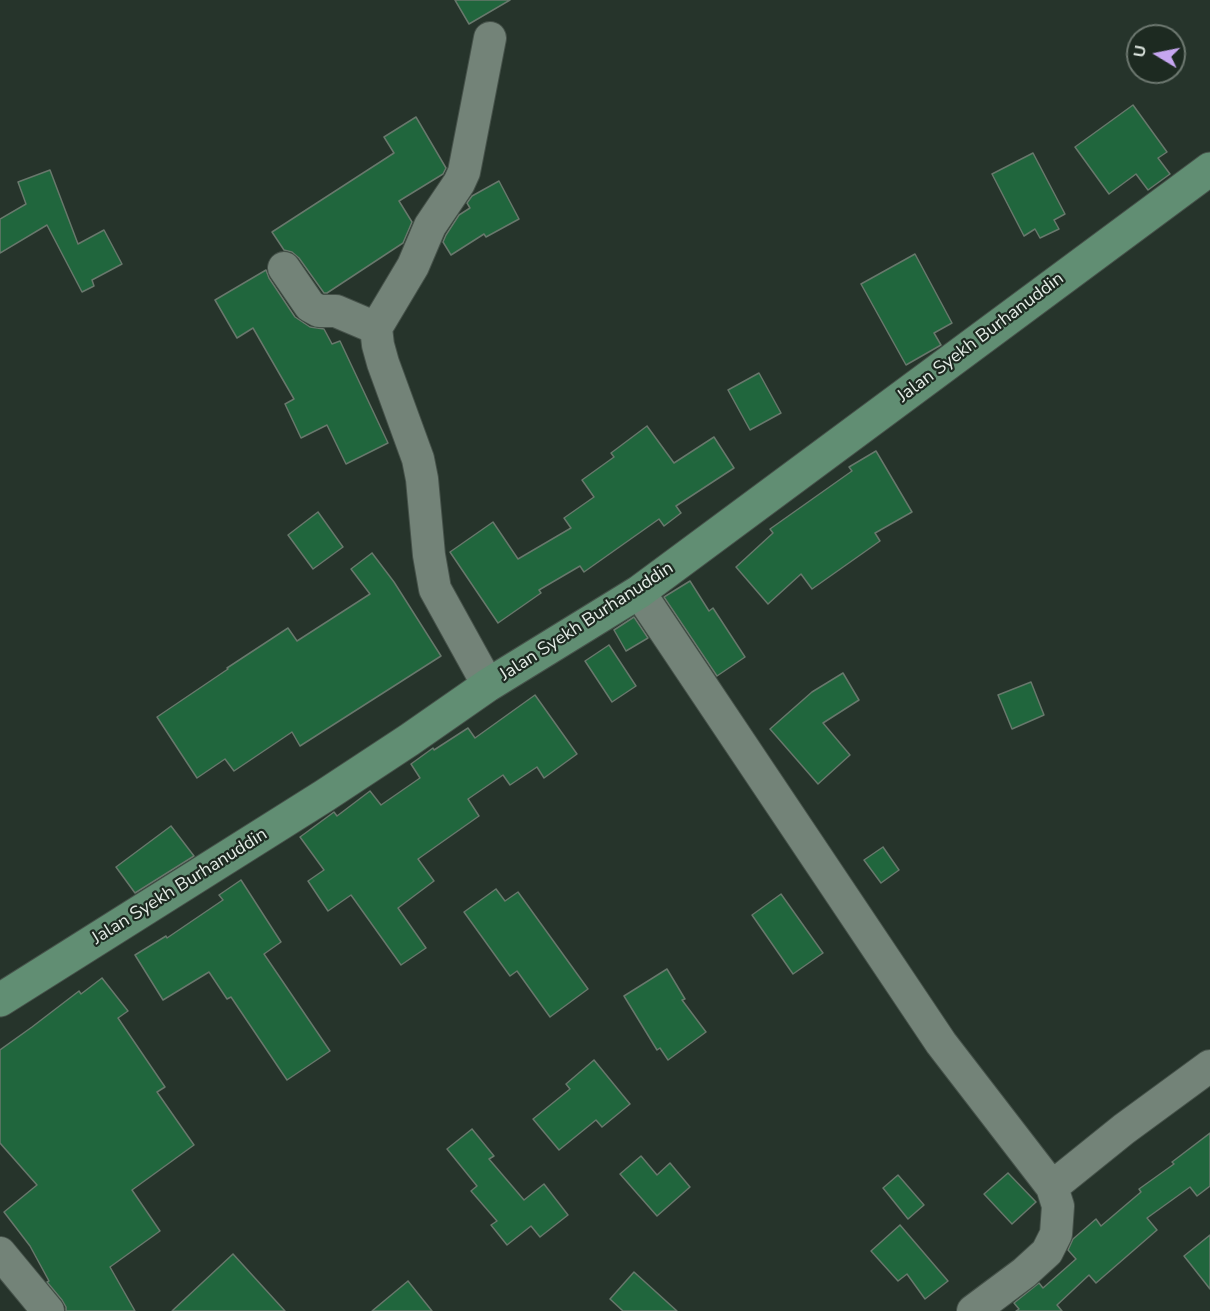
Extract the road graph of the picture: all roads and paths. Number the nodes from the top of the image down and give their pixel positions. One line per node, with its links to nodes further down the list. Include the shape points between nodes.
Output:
1 (490, 38): 4 (street, via 459,183 430,226 414,266)
2 (1210, 170): 5 (main road, Jalan Syekh Burhanuddin)
3 (284, 268): 4 (street, via 310,306 319,311 336,311)
4 (376, 328): 6 (street, via 383,363 418,459 435,589)
5 (639, 592): 6 (main road, Jalan Syekh Burhanuddin); 9 (street, via 941,1043)
6 (488, 685): 7 (main road, Jalan Syekh Burhanuddin, via 324,796)
7 (0, 1000)
8 (1210, 1066): 9 (street)
9 (1052, 1187): 12 (street, via 1058,1206 1056,1234 1047,1252)
10 (0, 1253): 11 (street)
11 (48, 1311)
12 (973, 1311)

